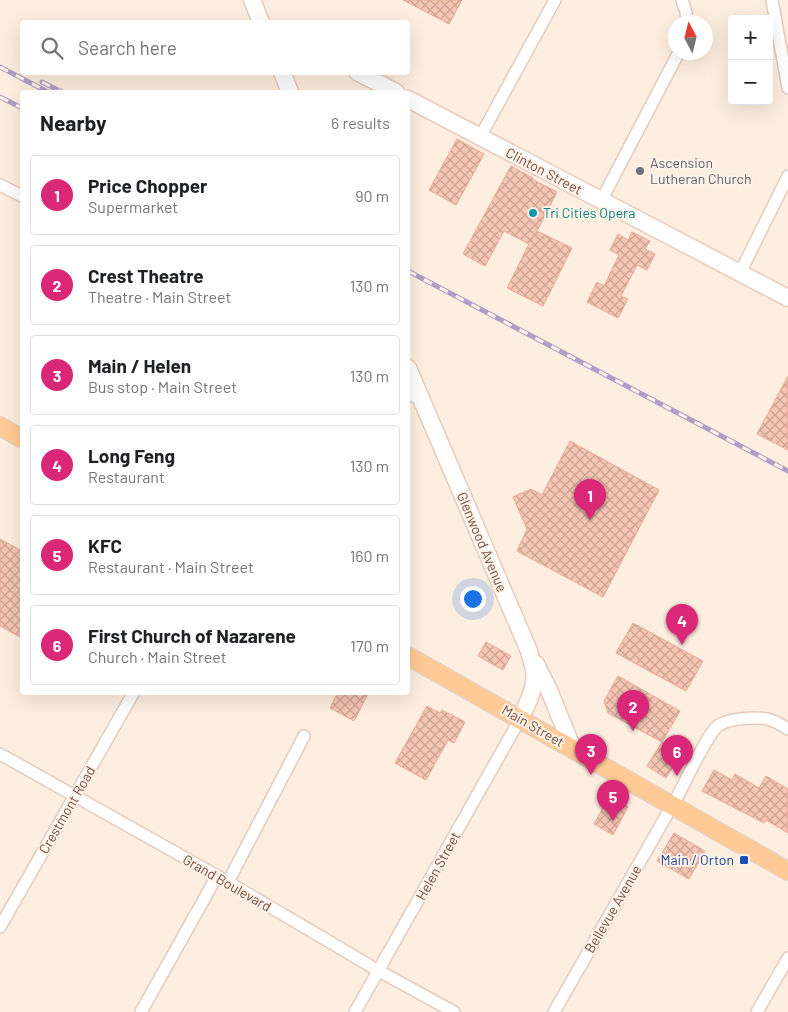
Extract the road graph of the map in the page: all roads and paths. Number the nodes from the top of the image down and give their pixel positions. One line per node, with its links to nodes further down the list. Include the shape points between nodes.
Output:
1 (252, 0): 6 (street)
2 (555, 0): 14 (street)
3 (682, 0): 5 (street)
4 (772, 0): 10 (street)
5 (686, 15)
6 (260, 20)
7 (675, 60): 18 (street)
8 (283, 75): 11 (street)
9 (363, 75): 12 (street)
10 (788, 88)
11 (289, 90)
12 (392, 90)
13 (410, 99): 14 (street, Clinton Street)
14 (480, 136): 18 (street, Clinton Street)
15 (788, 176): 19 (street)
16 (0, 185): 17 (street)
17 (20, 195)
18 (601, 201): 19 (street, Clinton Street)
19 (740, 273): 20 (street, Clinton Street)
20 (788, 298)
21 (410, 378): 22 (street, Glenwood Avenue)
22 (414, 397): 25 (street, Glenwood Avenue)
23 (0, 426): 24 (main road)
24 (20, 438)
25 (529, 651): 28 (street, Glenwood Avenue, via 534,683); 31 (street)
26 (410, 657): 28 (main road, Main Street)
27 (132, 695): 33 (street, Crestmont Road)
28 (520, 719): 31 (main road, Main Street); 39 (street, Helen Street)
29 (788, 729): 34 (street, Bellevue Avenue, via 774,720 762,718 718,726)
30 (304, 736): 36 (street)
31 (573, 749): 34 (main road, Main Street)
32 (0, 754): 33 (street, Grand Boulevard)
33 (75, 797): 36 (street, Grand Boulevard); 37 (street, Crestmont Road)
34 (672, 806): 35 (main road, Main Street); 43 (street, Bellevue Avenue)
35 (788, 871)
36 (222, 879): 39 (street, Grand Boulevard); 40 (street)
37 (0, 927)
38 (788, 958): 44 (street)
39 (379, 970): 41 (street, Helen Street); 42 (street, Grand Boulevard)
40 (141, 1012)
41 (355, 1012)
42 (454, 1012)
43 (554, 1012)
44 (757, 1012)

